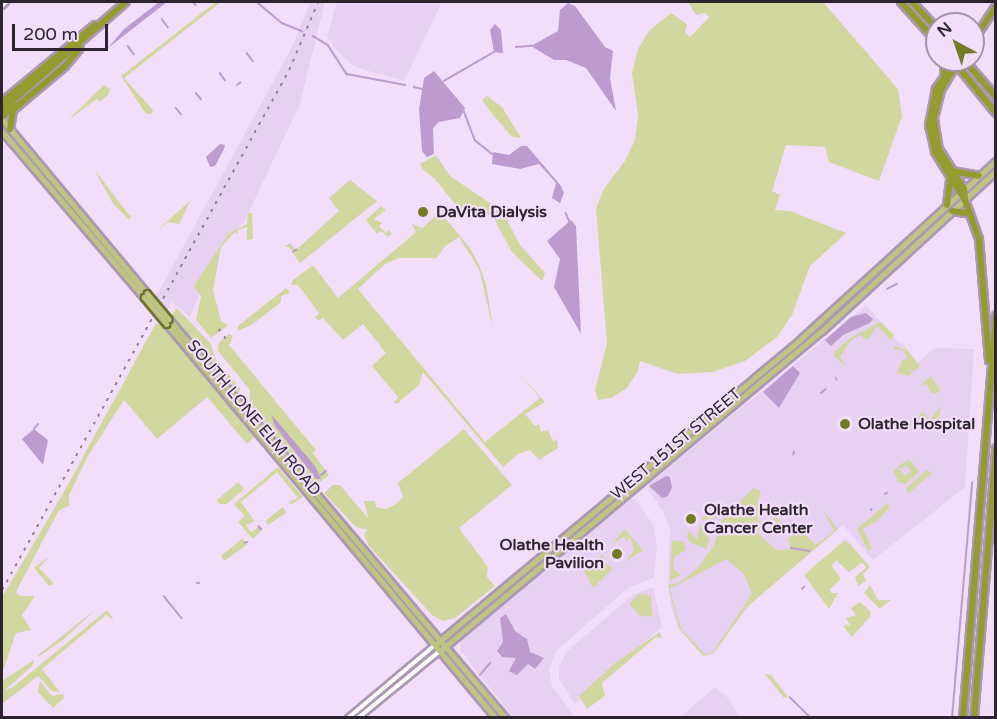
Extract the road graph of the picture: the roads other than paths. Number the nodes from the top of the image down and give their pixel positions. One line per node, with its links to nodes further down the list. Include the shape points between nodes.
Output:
1 (6, 2): 5 (street)
2 (126, 2): 8 (highway)
3 (901, 2): 10 (highway)
4 (912, 2): 7 (highway)
5 (2, 6)
6 (996, 6): 9 (highway)
7 (925, 16)
8 (106, 18): 11 (highway); 12 (highway); 23 (highway, via 65,66 13,110)
9 (985, 23)
10 (925, 29)
11 (76, 39): 12 (highway); 19 (highway)
12 (72, 50): 20 (highway); 22 (highway)
13 (947, 72): 17 (highway)
14 (951, 72): 27 (highway, via 941,90 934,119 939,149)
15 (965, 72): 21 (highway)
16 (969, 72): 18 (highway)
17 (944, 75): 27 (highway, via 932,99 929,125 935,152)
18 (996, 98)
19 (4, 99)
20 (2, 110)
21 (996, 112)
22 (2, 118): 23 (main road, SOUTH LONE ELM ROAD)
23 (10, 129): 34 (main road, SOUTH LONE ELM ROAD)
24 (2, 131): 34 (main road, SOUTH LONE ELM ROAD)
25 (996, 161): 28 (main road, WEST 151ST STREET)
26 (996, 171): 30 (main road, WEST 151ST STREET)
27 (951, 173): 28 (highway); 29 (highway); 31 (highway)
28 (979, 176): 29 (main road, WEST 151ST STREET)
29 (962, 191): 30 (highway); 31 (main road, WEST 151ST STREET)
30 (964, 200): 32 (main road, WEST 151ST STREET); 33 (highway)
31 (947, 205): 39 (main road, WEST 151ST STREET, via 809,332)
32 (952, 211): 33 (highway); 40 (main road, WEST 151ST STREET, via 822,331)
33 (971, 214): 37 (highway, via 981,248)
34 (146, 295): 36 (main road, SOUTH LONE ELM ROAD, bridge)
35 (996, 315): 37 (highway)
36 (168, 321): 41 (main road, SOUTH LONE ELM ROAD); 42 (main road, SOUTH LONE ELM ROAD)
37 (991, 373): 49 (highway)
38 (996, 448): 50 (highway)
39 (562, 540): 40 (main road); 41 (main road, WEST 151ST STREET)
40 (566, 545): 43 (main road, WEST 151ST STREET)
41 (441, 640): 42 (main road, WEST 151ST STREET); 43 (main road, SOUTH LONE ELM ROAD)
42 (435, 645): 44 (main road, SOUTH LONE ELM ROAD); 45 (street, WEST 151ST STREET)
43 (446, 646): 44 (main road, WEST 151ST STREET); 48 (main road, SOUTH LONE ELM ROAD)
44 (440, 651): 46 (street, WEST 151ST STREET); 47 (main road, SOUTH LONE ELM ROAD)
45 (348, 717)
46 (358, 717)
47 (496, 717)
48 (506, 717)
49 (963, 717)
50 (974, 717)

